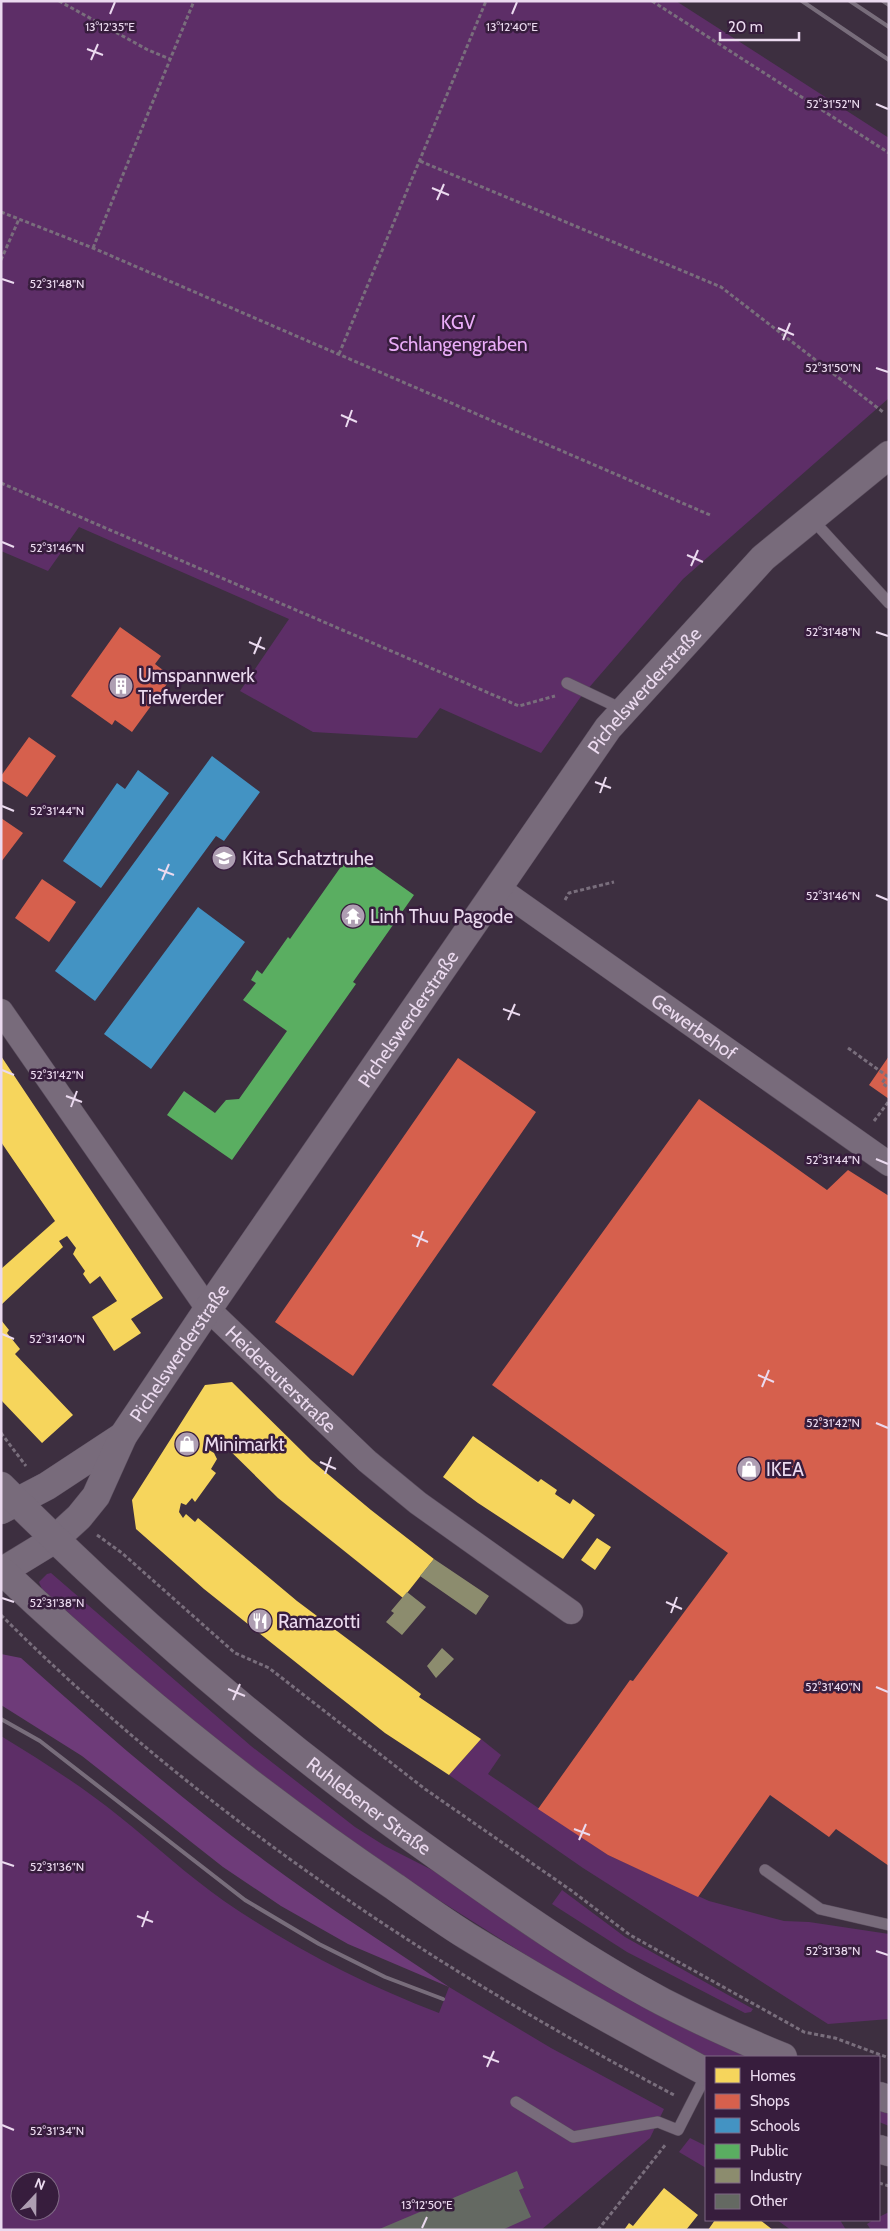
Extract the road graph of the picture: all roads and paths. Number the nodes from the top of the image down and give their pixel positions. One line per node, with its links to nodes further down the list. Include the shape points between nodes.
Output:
1 (59, 1): 5 (path)
2 (194, 1): 5 (path)
3 (486, 1): 7 (path)
4 (652, 1): 6 (path)
5 (170, 59): 10 (path)
6 (889, 153)
7 (420, 161): 12 (path); 13 (path, via 721,286)
8 (1, 212): 9 (path)
9 (19, 219): 10 (path); 11 (path)
10 (93, 248): 12 (path)
11 (1, 260)
12 (339, 354): 16 (path)
13 (883, 412)
14 (889, 455): 17 (main road, Pichelswerderstraße)
15 (1, 483): 20 (path, via 519,706)
16 (710, 515)
17 (812, 518): 18 (lane); 21 (main road, Pichelswerderstraße, via 763,558)
18 (889, 603)
19 (567, 683): 21 (lane)
20 (561, 694)
21 (624, 710): 23 (main road, Pichelswerderstraße, via 608,728)
22 (614, 882): 24 (path, via 569,893)
23 (498, 888): 30 (street, Gewerbehof); 31 (main road, Pichelswerderstraße)
24 (565, 900)
25 (1, 1011): 31 (street, Heidereuterstraße)
26 (848, 1048): 27 (path, via 887,1076 882,1083)
27 (889, 1088)
28 (889, 1101): 29 (path)
29 (874, 1121)
30 (889, 1164)
31 (208, 1309): 33 (main road, Pichelswerderstraße); 39 (street, Heidereuterstraße, via 368,1461 418,1503)
32 (1, 1433): 34 (path)
33 (124, 1436): 35 (main road, Pichelswerderstraße); 36 (main road, Pichelswerderstraße, via 96,1496)
34 (16, 1455)
35 (7, 1500): 36 (main road, Ruhlebener Straße)
36 (55, 1539): 38 (main road, Pichelswerderstraße); 42 (main road, Ruhlebener Straße, via 193,1664 295,1750 391,1824 596,1963 661,2001)
37 (104, 1542): 43 (path, via 122,1553 235,1653 269,1668 425,1790 630,1935 804,2032 836,2038)
38 (2, 1571): 44 (main road, via 155,1707 258,1790 360,1864 474,1940)
39 (571, 1612)
40 (765, 1870): 41 (lane, via 820,1909)
41 (889, 1925)
42 (781, 2056)
43 (889, 2058)
44 (705, 2072)
45 (705, 2075): 47 (lane)
46 (516, 2102): 47 (lane, via 573,2138 658,2122)
47 (678, 2130): 48 (path)
48 (598, 2230)

